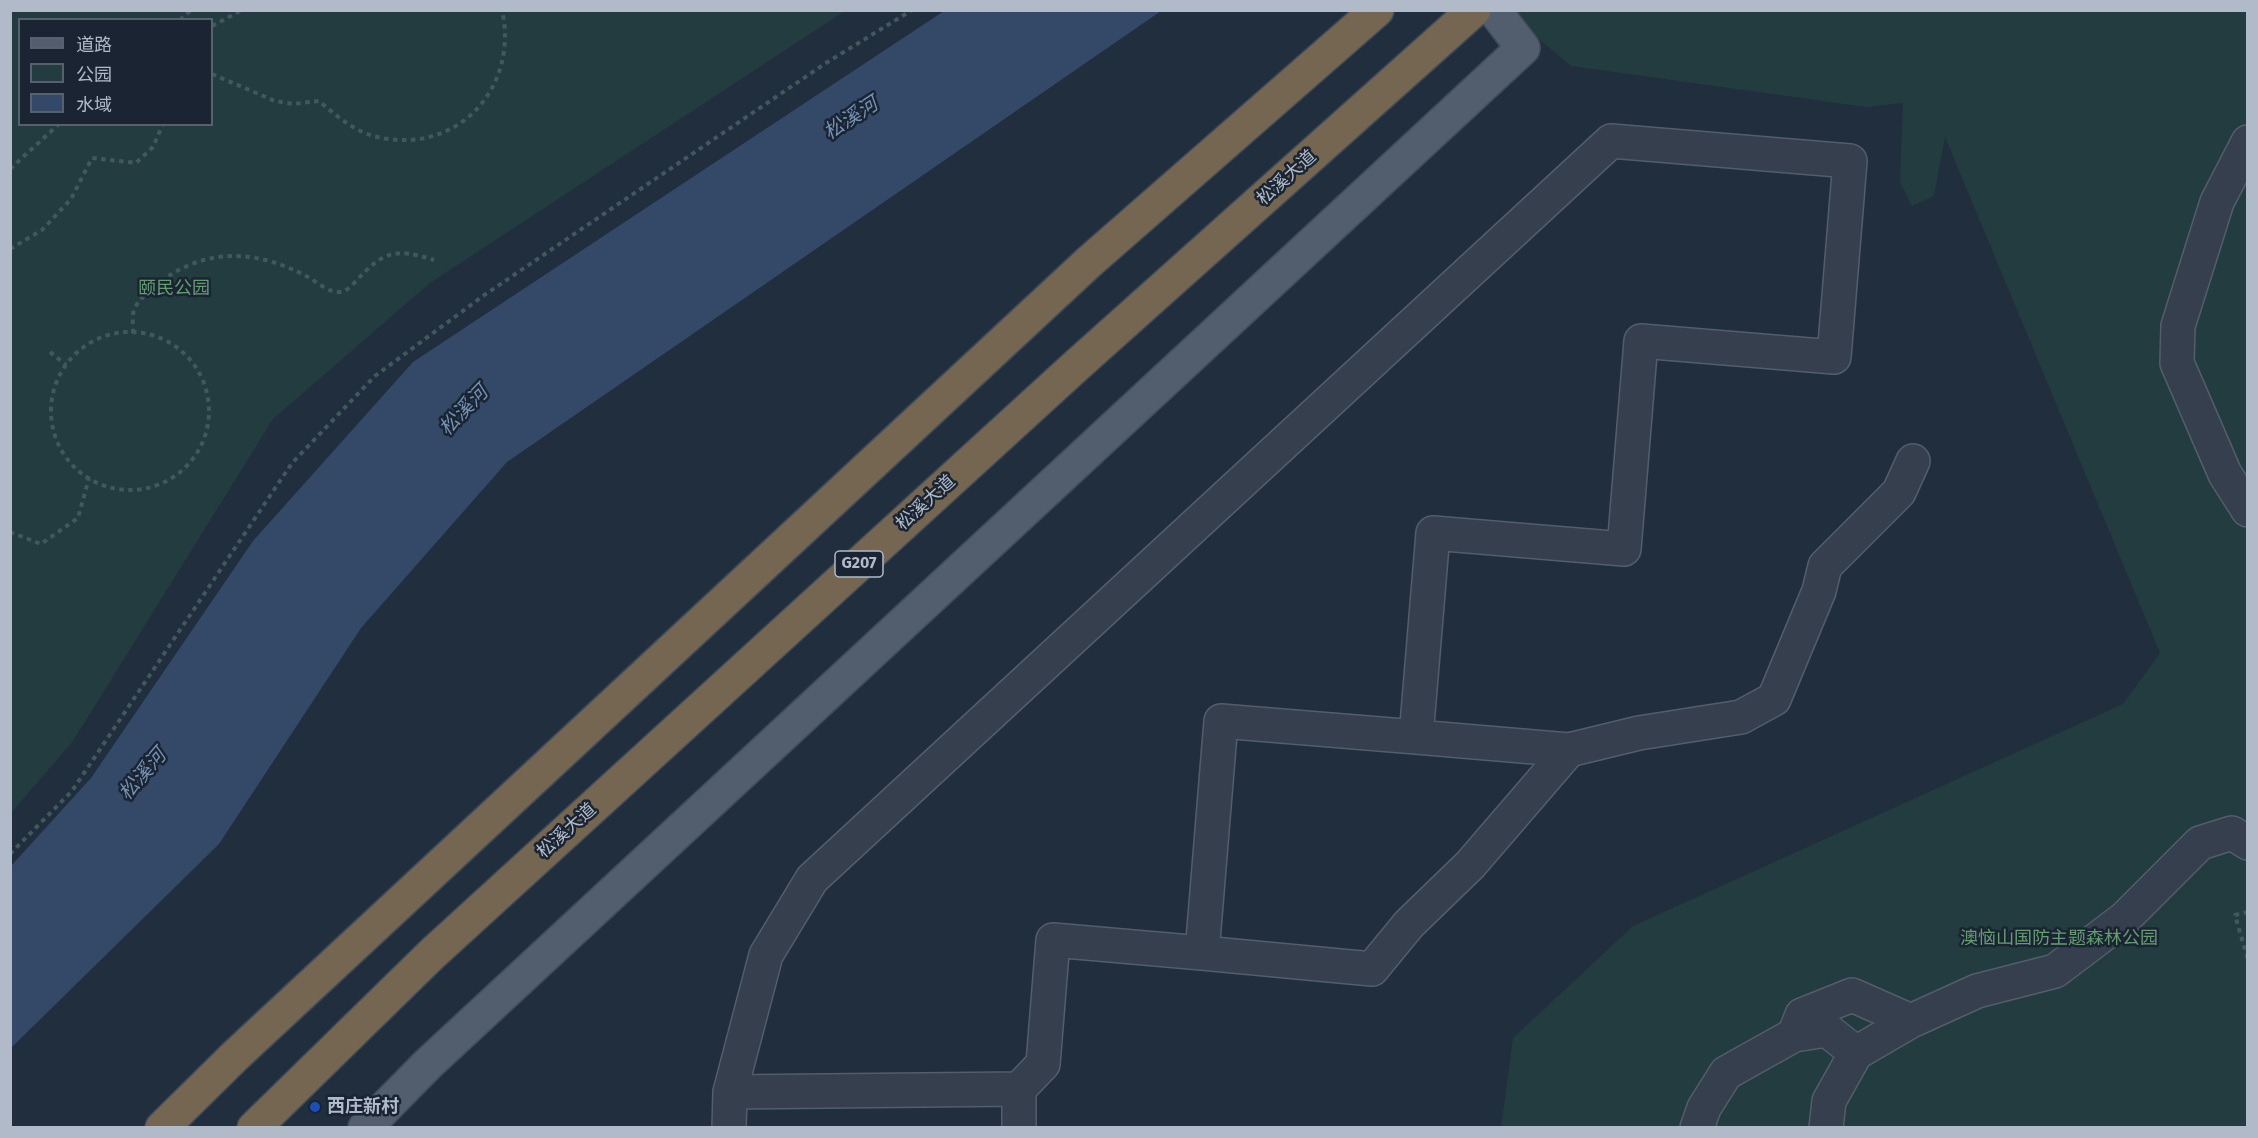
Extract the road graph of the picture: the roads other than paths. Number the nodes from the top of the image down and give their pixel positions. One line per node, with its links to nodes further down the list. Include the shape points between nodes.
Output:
1 (1377, 10): 17 (highway, via 1089,262)
2 (1474, 10): 16 (highway, 松溪大道 / G207, via 1077,365 432,954)
3 (1494, 10): 18 (main road, via 1523,48 428,1064)
4 (2247, 142): 6 (street, via 2217,202 2178,327 2177,363 2225,474)
5 (1913, 461): 8 (street, via 1899,492 1825,566 1820,591 1774,699 1741,717 1640,733)
6 (2247, 510)
7 (1416, 737): 8 (street); 10 (street, via 1221,721); 15 (street, via 1433,533 1624,549 1641,341 1834,357 1850,161 1611,141 812,879 766,955)
8 (1569, 750): 10 (street, via 1470,866 1409,924 1372,969)
9 (2247, 843): 11 (street, via 2232,833 2200,843 2125,918 2055,971 1977,991)
10 (1202, 953): 14 (street, via 1053,940 1043,1064)
11 (1911, 1021): 12 (street, via 1852,995 1802,1016); 13 (street)
12 (1794, 1035): 13 (street, via 1827,1030); 21 (street, via 1726,1073 1704,1108)
13 (1856, 1053): 22 (street, via 1830,1101)
14 (1019, 1089): 15 (street); 20 (street)
15 (730, 1092): 19 (street)
16 (267, 1123)
17 (162, 1128)
18 (365, 1128)
19 (729, 1128)
20 (1019, 1128)
21 (1697, 1128)
22 (1826, 1128)

